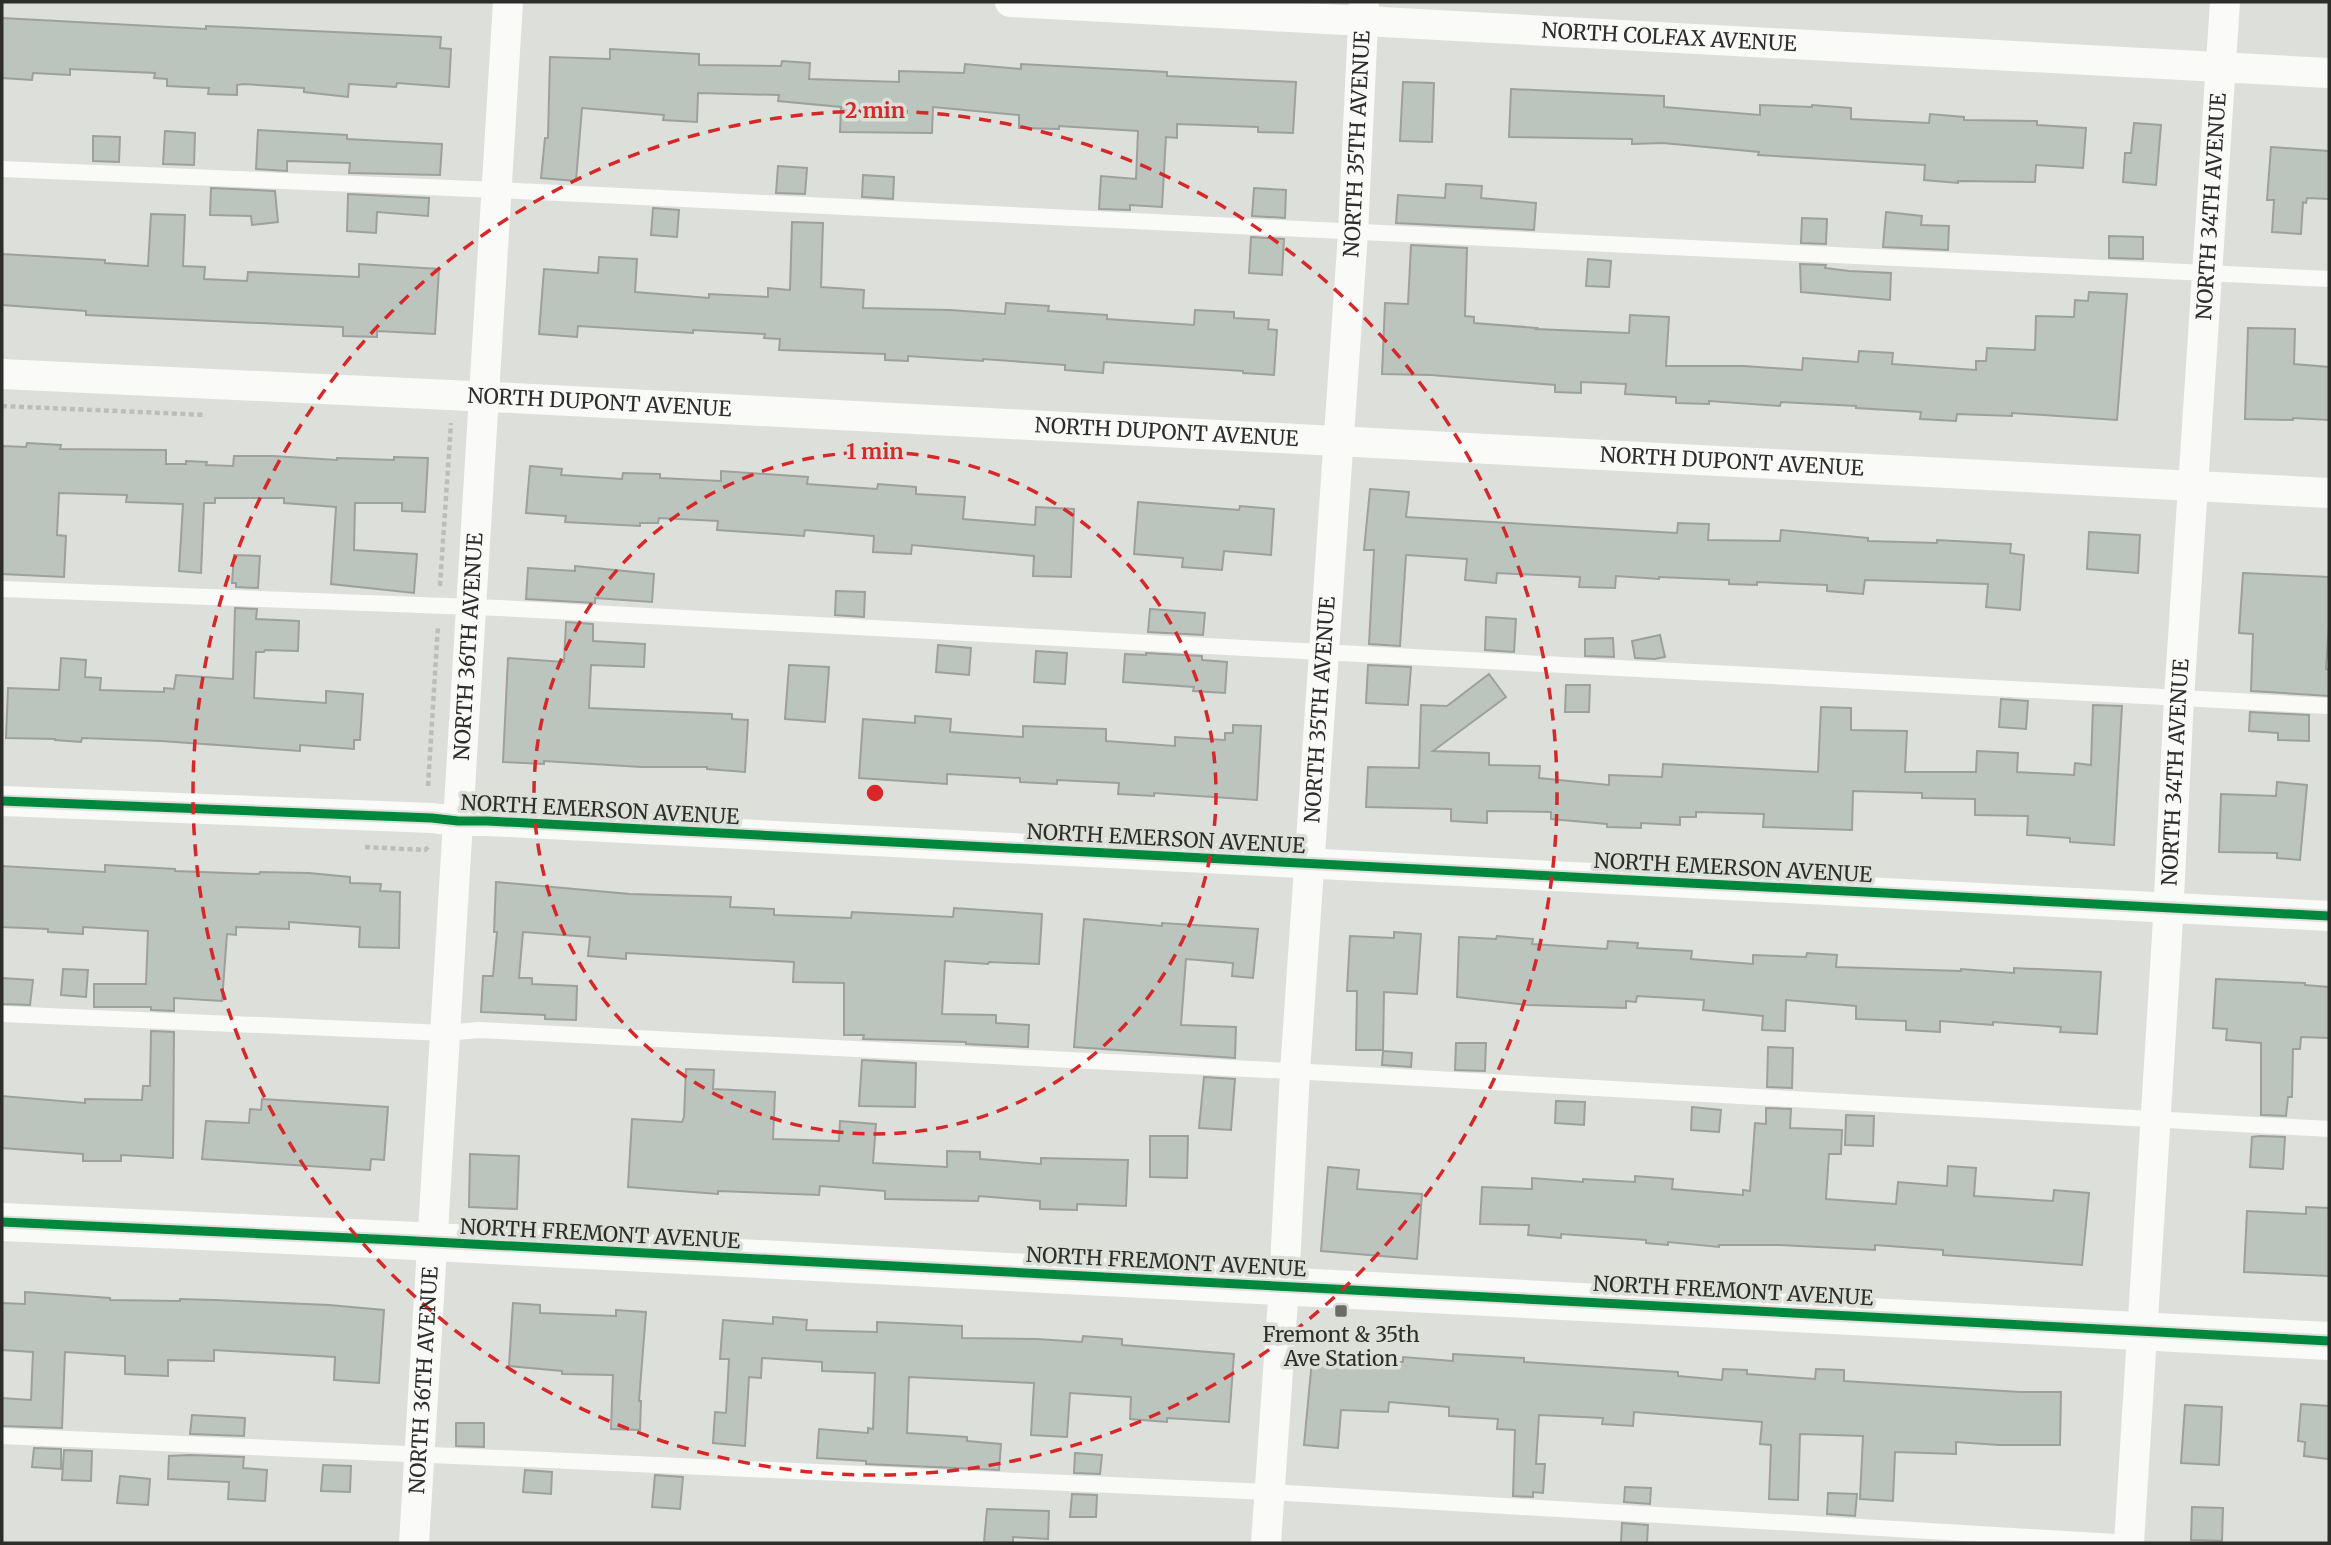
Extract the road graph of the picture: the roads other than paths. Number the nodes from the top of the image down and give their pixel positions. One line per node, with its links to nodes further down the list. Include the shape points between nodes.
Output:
1 (508, 2): 8 (street, NORTH 36TH AVENUE)
2 (1010, 2): 4 (street, NORTH COLFAX AVENUE)
3 (2225, 2): 5 (street, NORTH 34TH AVENUE)
4 (1363, 11): 5 (street, NORTH COLFAX AVENUE); 9 (street, NORTH 35TH AVENUE)
5 (2221, 67): 6 (street, NORTH COLFAX AVENUE); 10 (street, NORTH 34TH AVENUE)
6 (2329, 73)
7 (2, 169): 8 (lane)
8 (497, 190): 9 (lane); 13 (street, NORTH 36TH AVENUE)
9 (1353, 233): 10 (lane); 14 (street, NORTH 35TH AVENUE)
10 (2206, 272): 11 (lane); 15 (street, NORTH 34TH AVENUE)
11 (2329, 279)
12 (2, 374): 13 (street, NORTH DUPONT AVENUE)
13 (484, 397): 14 (street, NORTH DUPONT AVENUE); 18 (street, NORTH 36TH AVENUE)
14 (1339, 441): 15 (street, NORTH DUPONT AVENUE); 19 (street, NORTH 35TH AVENUE)
15 (2194, 486): 16 (street, NORTH DUPONT AVENUE); 20 (street, NORTH 34TH AVENUE)
16 (2329, 493)
17 (2, 589): 18 (lane)
18 (471, 608): 19 (lane); 23 (street, NORTH 36TH AVENUE)
19 (1325, 652): 20 (lane); 24 (street, NORTH 35TH AVENUE)
20 (2179, 698): 21 (lane); 25 (street, NORTH 34TH AVENUE)
21 (2329, 706)
22 (2, 801): 23 (street, NORTH EMERSON AVENUE)
23 (458, 821): 24 (street, NORTH EMERSON AVENUE); 28 (street, NORTH 36TH AVENUE)
24 (1310, 864): 25 (street, NORTH EMERSON AVENUE); 29 (street, NORTH 35TH AVENUE)
25 (2168, 907): 26 (street, NORTH EMERSON AVENUE); 30 (street, NORTH 34TH AVENUE)
26 (2329, 916)
27 (2, 1014): 28 (lane)
28 (446, 1032): 29 (lane, via 479,1030); 33 (street, NORTH 36TH AVENUE)
29 (1295, 1071): 30 (lane); 34 (street, NORTH 35TH AVENUE)
30 (2155, 1119): 31 (lane); 35 (street, NORTH 34TH AVENUE)
31 (2329, 1129)
32 (2, 1222): 33 (street, NORTH FREMONT AVENUE)
33 (433, 1243): 34 (street, NORTH FREMONT AVENUE); 38 (street, NORTH 36TH AVENUE)
34 (1284, 1286): 35 (street, NORTH FREMONT AVENUE); 39 (street, NORTH 35TH AVENUE)
35 (2143, 1330): 36 (street, NORTH FREMONT AVENUE); 42 (street, NORTH 34TH AVENUE)
36 (2329, 1341)
37 (2, 1436): 38 (lane)
38 (420, 1453): 39 (lane); 40 (street, NORTH 36TH AVENUE)
39 (1269, 1492): 41 (street, NORTH 35TH AVENUE); 42 (lane)
40 (414, 1543)
41 (1266, 1543)
42 (2129, 1543): 43 (lane)
43 (2139, 1543)

